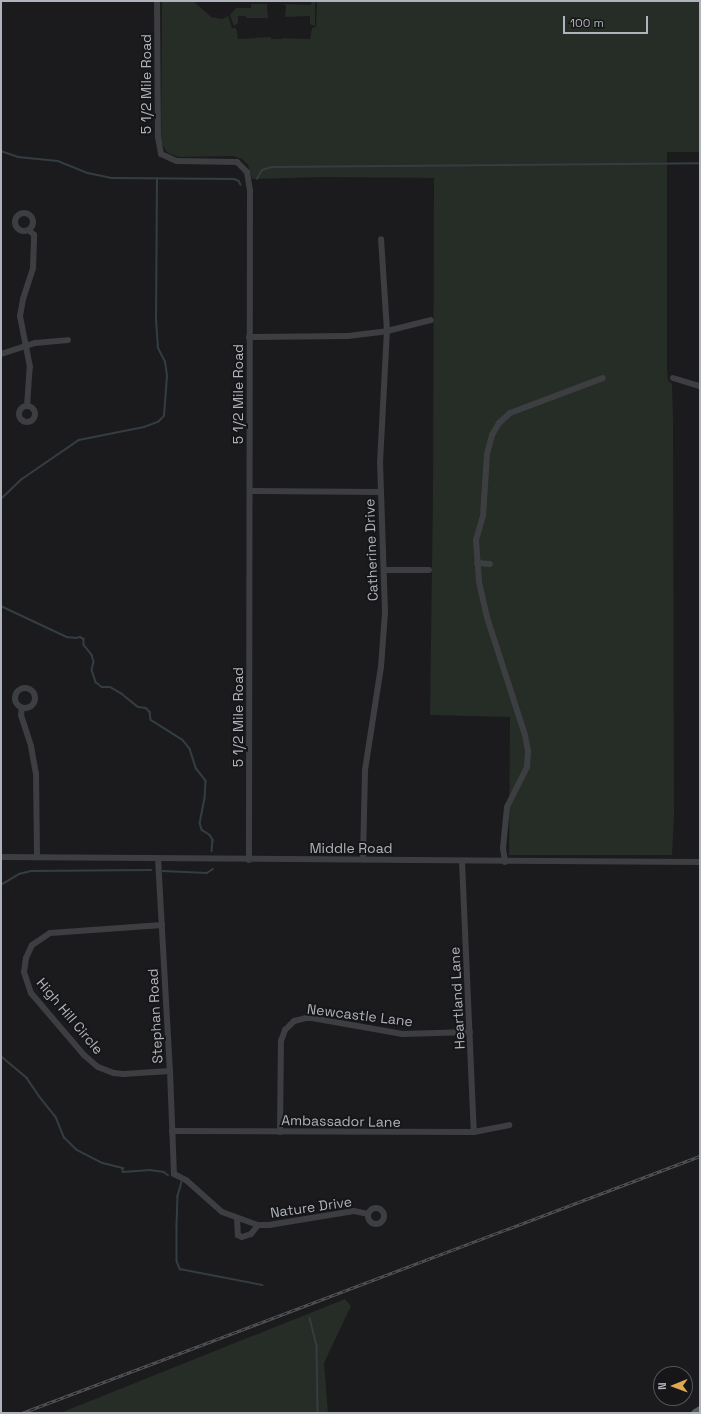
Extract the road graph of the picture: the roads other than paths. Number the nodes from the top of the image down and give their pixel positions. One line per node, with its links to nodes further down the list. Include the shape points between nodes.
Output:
1 (157, 1): 6 (street, 5 1/2 Mile Road, via 158,147 161,154 177,161 237,162 247,172 250,190)
2 (29, 230): 8 (street, via 34,235 33,268 20,316)
3 (382, 239): 5 (street, Catherine Drive)
4 (431, 320): 5 (street)
5 (387, 331): 6 (street, via 340,337); 15 (street, Catherine Drive)
6 (249, 337): 14 (street, 5 1/2 Mile Road)
7 (68, 340): 8 (street)
8 (26, 346): 9 (street); 13 (street, via 30,375)
9 (1, 354)
10 (603, 378): 16 (street, via 510,413 499,423 492,435 487,454 483,516 476,540)
11 (673, 378): 12 (street)
12 (700, 386)
13 (27, 406)
14 (250, 491): 15 (street); 25 (street, 5 1/2 Mile Road)
15 (380, 492): 18 (street, Catherine Drive)
16 (476, 562): 17 (street); 27 (street, via 487,617 528,751 527,767 507,807 503,848)
17 (490, 564)
18 (384, 570): 19 (street); 24 (street, Catherine Drive, via 383,641 365,770)
19 (429, 570)
20 (22, 708): 22 (street, via 21,715 36,773)
21 (1, 857): 22 (street, Middle Road)
22 (37, 857): 23 (street, Middle Road)
23 (158, 858): 25 (street, Middle Road); 29 (street, Stephan Road)
24 (363, 859): 25 (street, Middle Road); 26 (street, Middle Road)
25 (249, 860)
26 (462, 862): 27 (street, Middle Road); 30 (street, Heartland Lane)
27 (505, 862): 28 (street, Middle Road)
28 (700, 862)
29 (162, 925): 31 (street, Stephan Road); 31 (street, High Hill Circle, via 50,933 38,940 28,952 24,972 31,993 84,1055 98,1066 110,1072 123,1074)
30 (470, 1032): 34 (street, Newcastle Lane, via 403,1034 312,1018 294,1021 285,1030 281,1041); 35 (street, Heartland Lane)
31 (170, 1071): 33 (street, Stephan Road)
32 (509, 1125): 35 (street, Ambassador Lane)
33 (172, 1132): 34 (street, Ambassador Lane); 36 (street, Stephan Road)
34 (280, 1132): 35 (street, Ambassador Lane)
35 (474, 1132)
36 (174, 1174): 38 (street, Nature Drive, via 186,1180 219,1209)
37 (368, 1214): 39 (street, Nature Drive, via 354,1211 269,1226)
38 (237, 1218): 39 (street, Nature Drive); 39 (street, Nature Drive, via 238,1235 242,1237 251,1234)
39 (258, 1225)
40 (700, 1410): 41 (main road)
41 (695, 1413)

